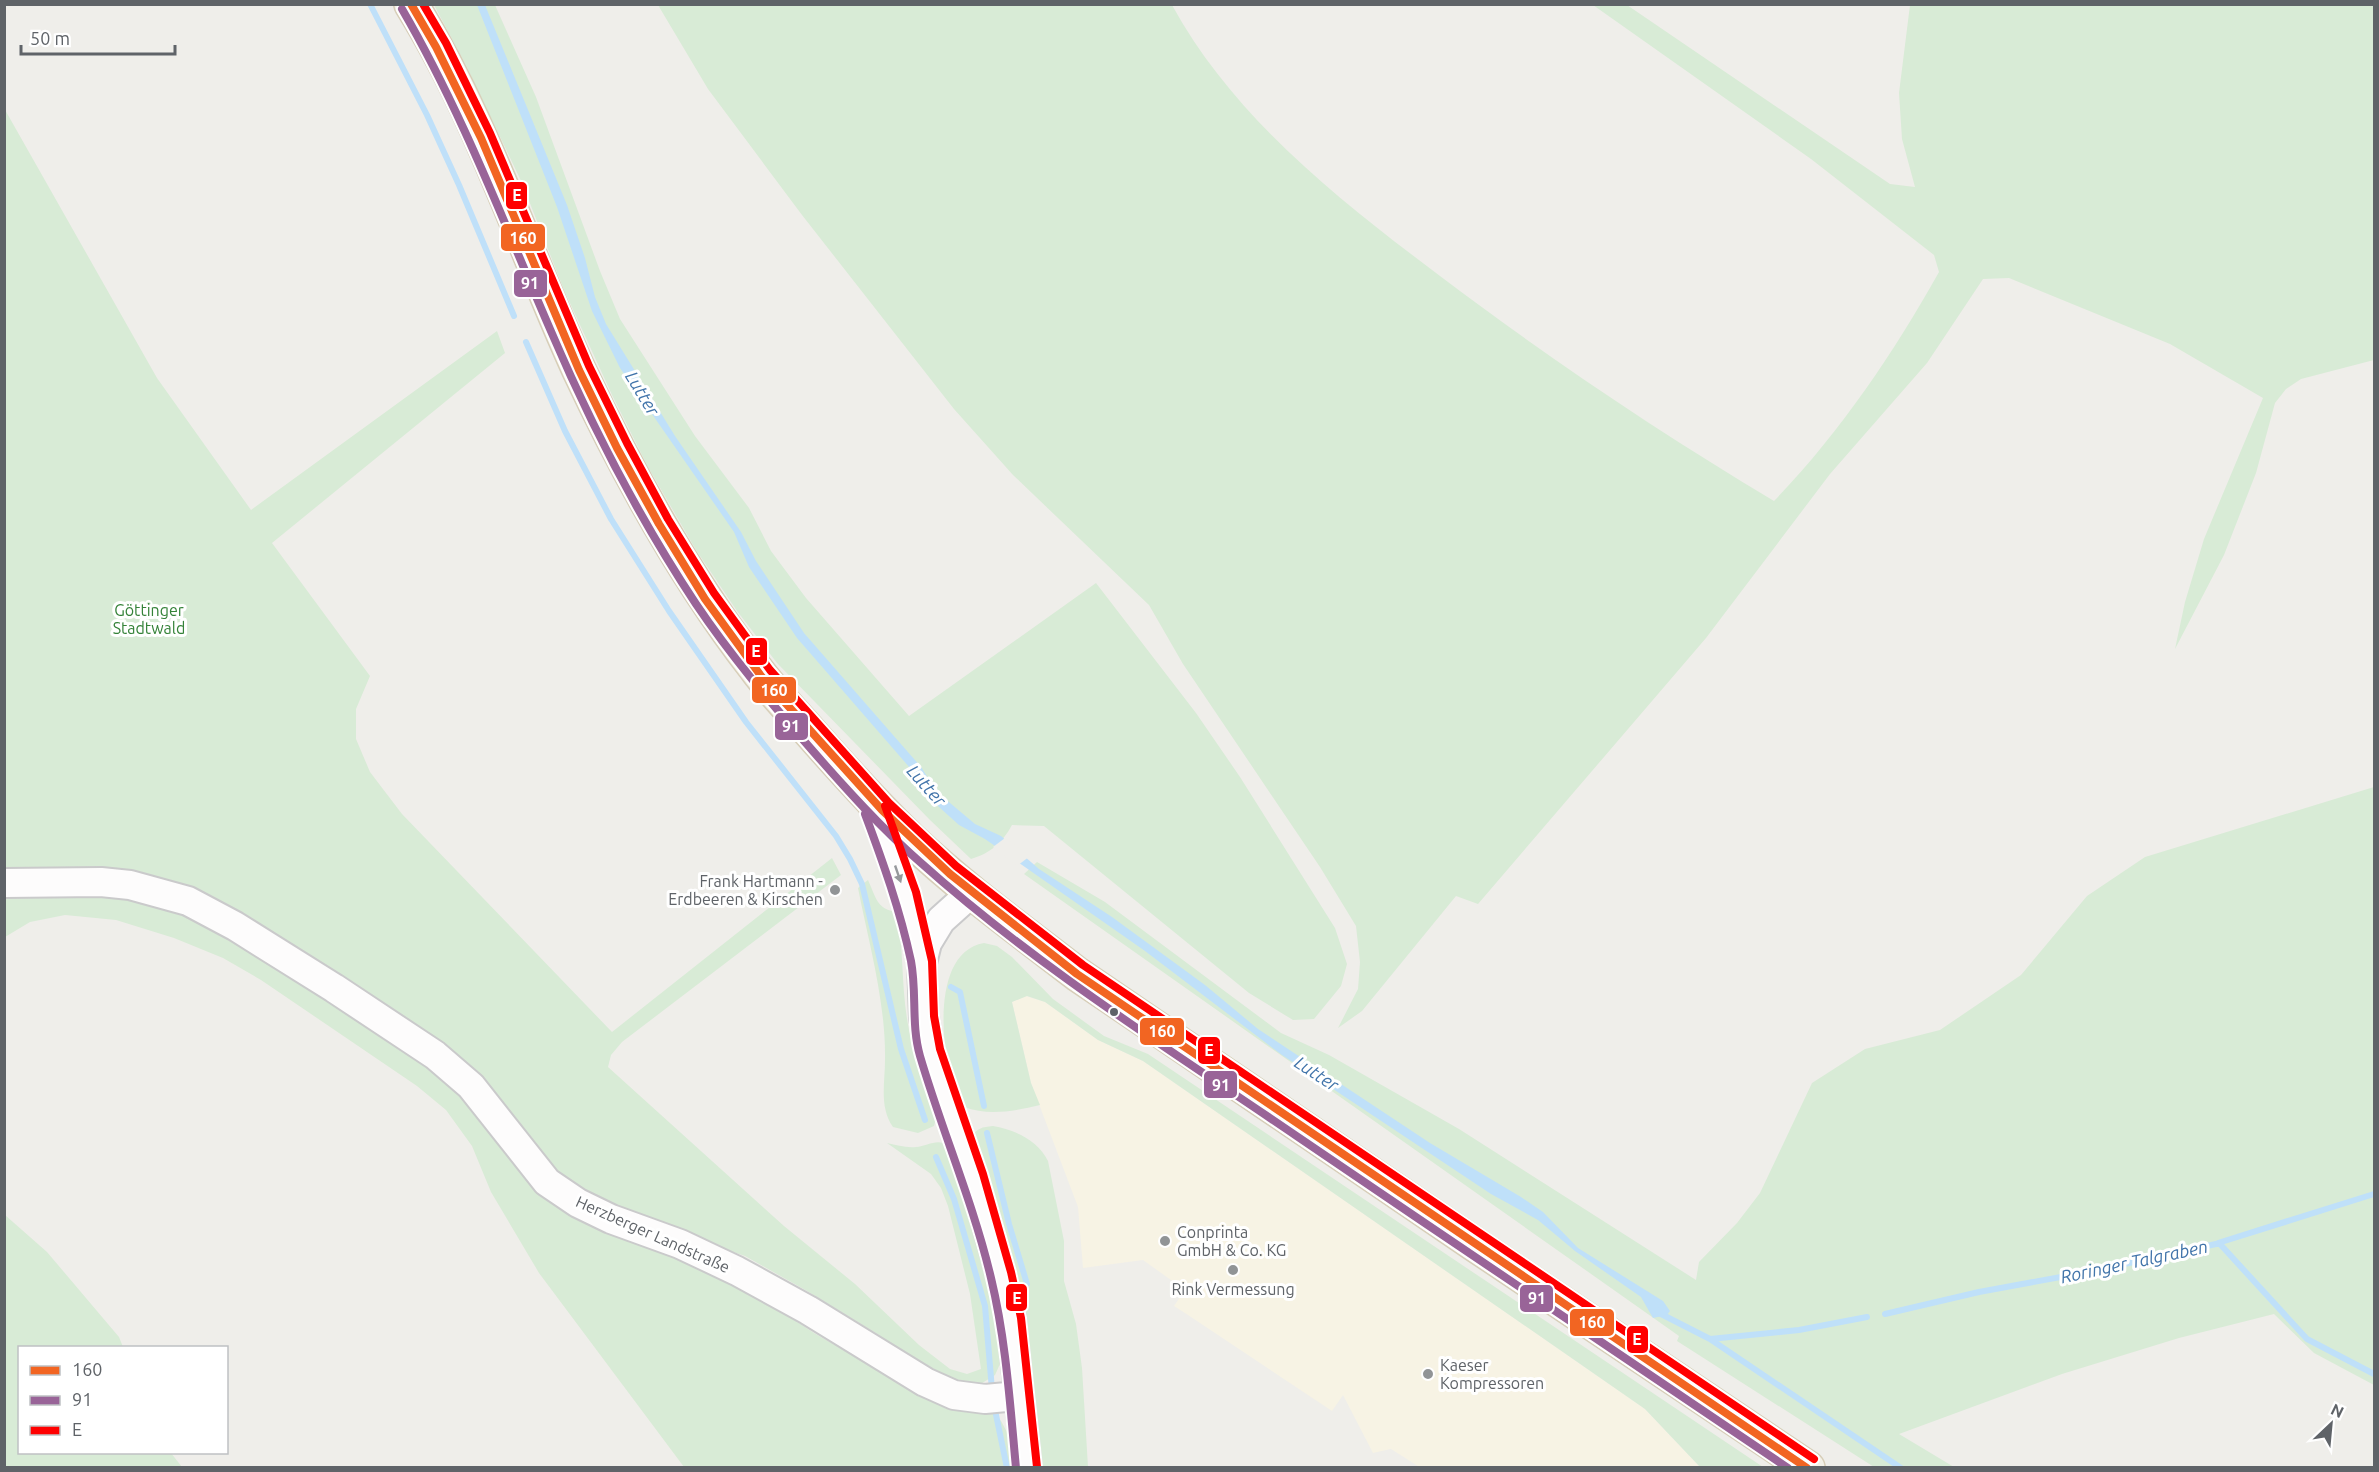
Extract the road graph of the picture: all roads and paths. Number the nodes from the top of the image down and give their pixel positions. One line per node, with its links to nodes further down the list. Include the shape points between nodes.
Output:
1 (411, 4): 2 (main road, via 458,89 580,371 661,526 756,670)
2 (872, 800): 4 (main road); 5 (street, one-way to 5, via 906,896)
3 (4, 883): 6 (street, Herzberger Landstraße, via 120,884 188,900 334,988 435,1055 471,1086 547,1182 578,1203 737,1271 925,1382 954,1395 985,1400)
4 (972, 893): 5 (street, via 933,931 927,943); 8 (main road, via 1109,996)
5 (923, 973): 6 (street, via 930,1052 1001,1274 1011,1319)
6 (1018, 1395): 7 (street)
7 (1027, 1467)
8 (1809, 1467)

